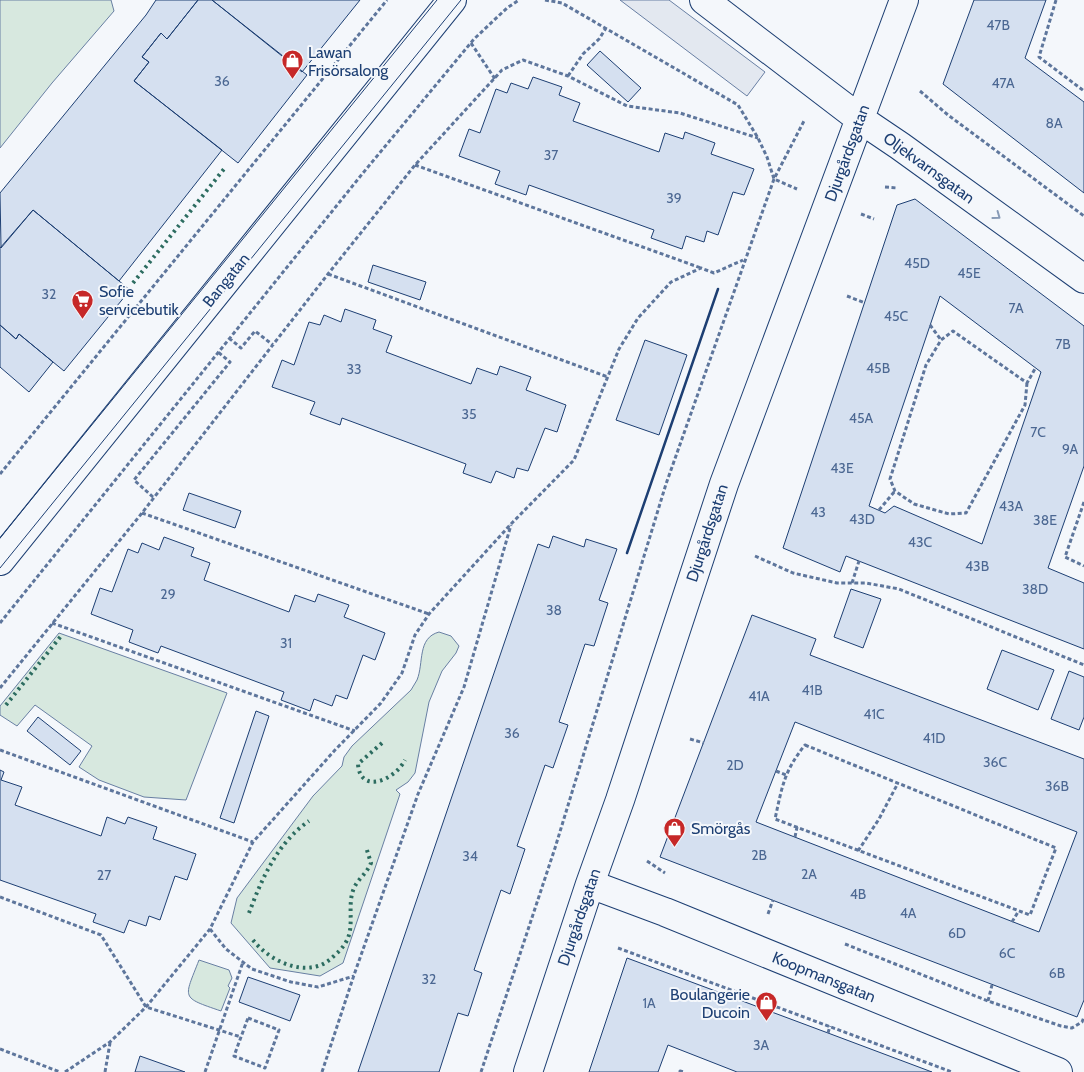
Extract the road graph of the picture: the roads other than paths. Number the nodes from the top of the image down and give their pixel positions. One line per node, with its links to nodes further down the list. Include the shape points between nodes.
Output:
1 (452, 0): 6 (street, Bangatan)
2 (704, 0): 4 (street, Oljekvarnsgatan)
3 (904, 0): 4 (street, Djurgårdsgatan)
4 (860, 119): 5 (street, Oljekvarnsgatan, one-way to 5); 7 (street, Djurgårdsgatan, via 724,484)
5 (1084, 279)
6 (0, 560)
7 (590, 884): 8 (street, Djurgårdsgatan); 9 (street, Koopmansgatan)
8 (528, 1072)
9 (1058, 1072)

